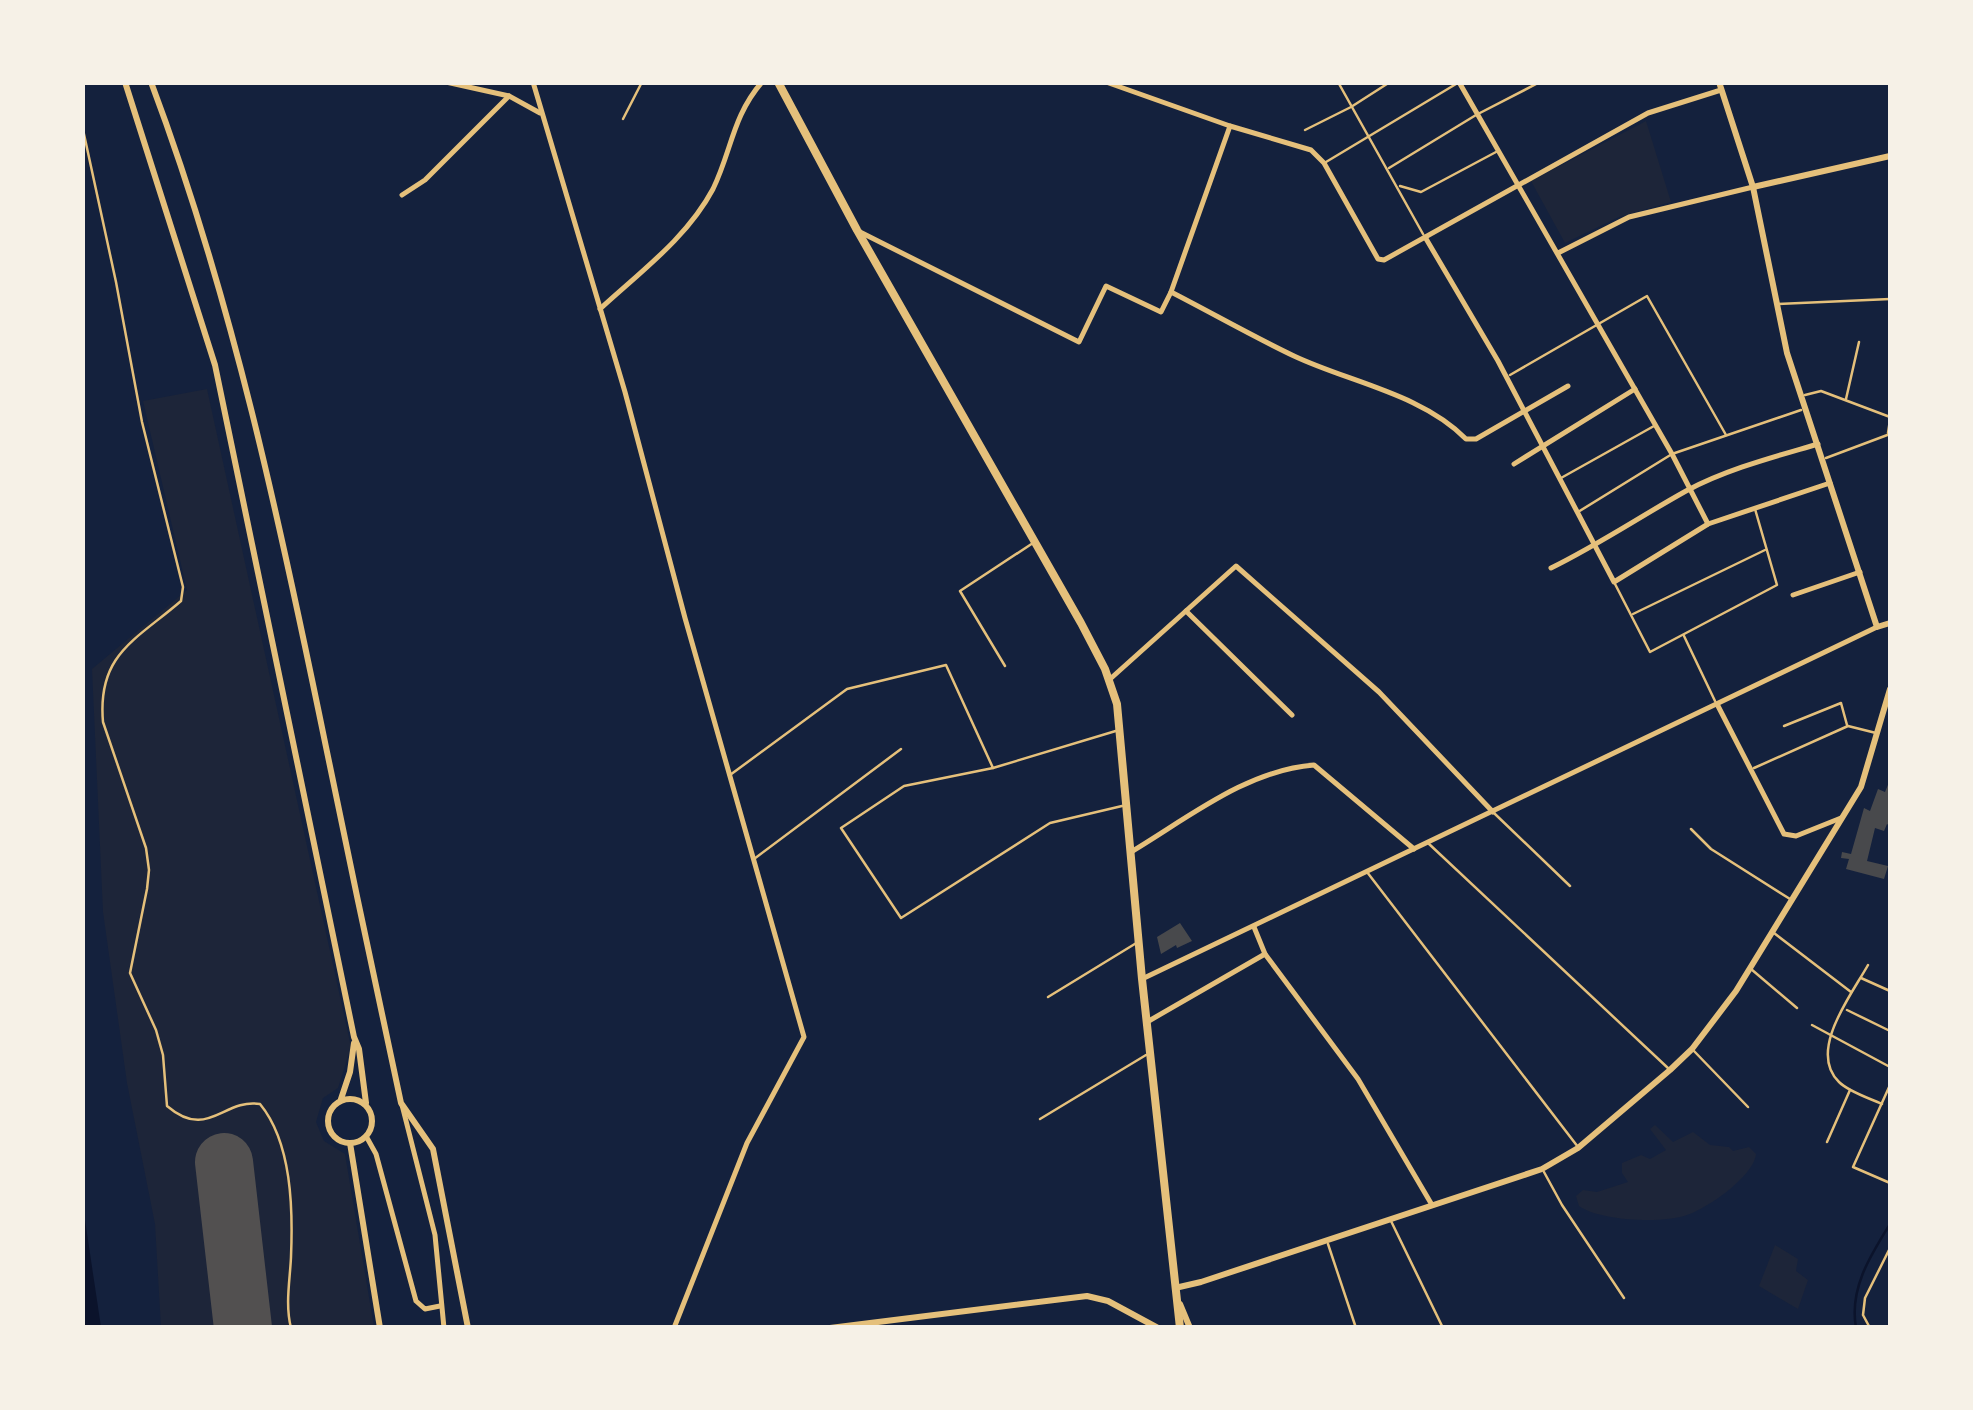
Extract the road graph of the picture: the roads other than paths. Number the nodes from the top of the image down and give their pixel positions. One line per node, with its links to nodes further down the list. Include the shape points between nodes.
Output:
1 (125, 82): 116 (street, via 215,365)
2 (151, 82): 125 (street, via 234,344 291,578)
3 (393, 82): 4 (street)
4 (420, 82)
5 (446, 82): 16 (street)
6 (534, 82): 18 (street)
7 (642, 82): 20 (lane)
8 (762, 82): 38 (street, via 744,104 713,188 683,233)
9 (778, 82): 32 (main road)
10 (1106, 82): 21 (street)
11 (1338, 82): 17 (lane)
12 (1390, 82): 17 (lane)
13 (1458, 82): 19 (street); 23 (lane)
14 (1540, 82): 19 (lane)
15 (1720, 86): 28 (street, via 1648,113); 30 (street)
16 (509, 96): 18 (street); 31 (street)
17 (1351, 107): 22 (lane); 23 (lane)
18 (542, 115): 38 (street)
19 (1476, 115): 24 (street); 27 (lane)
20 (622, 118)
21 (1230, 126): 26 (street, via 1311,150); 35 (street)
22 (1305, 130)
23 (1370, 137): 26 (lane); 27 (lane)
24 (1497, 152): 28 (street); 29 (lane, via 1421,192)
25 (1890, 156): 30 (street)
26 (1324, 162): 33 (street, via 1378,259)
27 (1387, 169): 29 (lane)
28 (1516, 184): 33 (street); 34 (street)
29 (1396, 185): 33 (lane)
30 (1752, 187): 34 (street, via 1629,217); 37 (street)
31 (402, 195)
32 (857, 230): 35 (street, via 1079,342 1106,286 1161,312); 63 (main road)
33 (1425, 237): 41 (street)
34 (1558, 252): 39 (street)
35 (1171, 292): 47 (street, via 1296,357 1413,404 1466,439 1476,440)
36 (1890, 299): 37 (lane)
37 (1778, 304): 44 (street)
38 (600, 309): 87 (street)
39 (1598, 324): 41 (lane); 43 (street); 50 (lane, via 1647,296)
40 (1859, 342): 45 (lane)
41 (1506, 377): 47 (street)
42 (1568, 386): 47 (street)
43 (1635, 389): 49 (street); 53 (street)
44 (1803, 395): 45 (lane, via 1821,392); 46 (street)
45 (1846, 401): 48 (lane)
46 (1807, 408): 50 (lane); 52 (street)
47 (1524, 412): 53 (street)
48 (1890, 418): 51 (lane)
49 (1655, 425): 54 (street); 57 (lane)
50 (1726, 435): 54 (lane)
51 (1889, 435): 55 (lane)
52 (1818, 444): 55 (street); 59 (street)
53 (1544, 448): 56 (street); 57 (street)
54 (1672, 454): 59 (street); 61 (lane)
55 (1823, 459): 58 (street)
56 (1514, 464)
57 (1560, 478): 61 (street)
58 (1830, 483): 60 (street); 67 (street)
59 (1690, 489): 62 (street); 64 (street)
60 (1755, 507): 62 (street); 65 (lane)
61 (1578, 512): 64 (street)
62 (1708, 524): 68 (street)
63 (1035, 542): 75 (lane, via 960,591); 76 (main road)
64 (1596, 546): 66 (street); 68 (street)
65 (1767, 550): 71 (lane); 74 (lane, via 1776,585)
66 (1551, 568)
67 (1860, 572): 69 (street); 73 (street)
68 (1614, 582): 71 (lane)
69 (1793, 595)
70 (1186, 611): 76 (street); 79 (street); 89 (street, via 1236,566 1380,692)
71 (1631, 615): 74 (lane, via 1650,652)
72 (1890, 623): 73 (street)
73 (1877, 627): 78 (street)
74 (1684, 634): 78 (lane)
75 (1005, 666)
76 (1109, 680): 82 (main road)
77 (1890, 689): 83 (street)
78 (1717, 704): 86 (street); 89 (street)
79 (1292, 715)
80 (1784, 726): 81 (lane, via 1840,703)
81 (1848, 726): 83 (lane); 86 (lane)
82 (1120, 730): 85 (lane); 88 (main road)
83 (1878, 733): 90 (street, via 1862,786)
84 (902, 749): 95 (lane)
85 (992, 768): 87 (lane, via 946,665 846,690); 88 (lane, via 904,786 842,828 901,918 1050,823)
86 (1750, 770): 90 (street, via 1784,834 1796,836)
87 (728, 776): 95 (street)
88 (1128, 804): 94 (main road)
89 (1493, 812): 92 (street); 97 (lane)
90 (1844, 816): 98 (street)
91 (1692, 829): 98 (lane, via 1711,849)
92 (1428, 843): 93 (street); 120 (lane)
93 (1414, 850): 94 (street, via 1314,765 1262,774); 96 (street)
94 (1131, 852): 101 (main road)
95 (752, 860): 147 (street, via 804,1036 746,1143)
96 (1368, 872): 99 (street); 134 (lane)
97 (1570, 886)
98 (1791, 900): 100 (street)
99 (1254, 926): 102 (street); 106 (street)
100 (1772, 931): 104 (street); 108 (lane)
101 (1139, 941): 106 (main road); 109 (lane)
102 (1266, 954): 112 (street); 137 (street, via 1358,1079)
103 (1868, 965): 105 (lane)
104 (1750, 968): 110 (lane); 117 (street)
105 (1861, 978): 107 (lane); 108 (lane)
106 (1142, 979): 112 (main road)
107 (1890, 991)
108 (1852, 993): 111 (lane)
109 (1048, 996)
110 (1796, 1008)
111 (1844, 1009): 114 (lane); 115 (lane)
112 (1147, 1022): 118 (main road)
113 (1812, 1025): 115 (lane)
114 (1890, 1031)
115 (1829, 1036): 119 (lane); 122 (lane, via 1830,1068)
116 (354, 1037): 124 (street); 127 (street)
117 (1692, 1049): 120 (street); 129 (lane)
118 (1151, 1052): 130 (lane); 140 (main road)
119 (1890, 1067)
120 (1670, 1070): 134 (street)
121 (1890, 1085): 123 (lane)
122 (1851, 1089): 128 (lane); 132 (lane)
123 (1884, 1099): 126 (lane); 128 (lane)
124 (341, 1100): 127 (street); 133 (street, via 327,1121 334,1137)
125 (401, 1102): 142 (street, via 435,1235); 146 (street, via 433,1148)
126 (1890, 1102)
127 (366, 1104): 131 (street, via 373,1120)
128 (1882, 1104): 136 (lane, via 1853,1167)
129 (1748, 1107)
130 (1040, 1119)
131 (366, 1136): 133 (street); 142 (street, via 416,1301 424,1309)
132 (1828, 1142)
133 (350, 1144): 144 (street)
134 (1578, 1148): 135 (street)
135 (1542, 1169): 137 (street); 141 (lane)
136 (1890, 1182)
137 (1432, 1206): 138 (street)
138 (1390, 1220): 139 (street); 151 (lane)
139 (1327, 1240): 140 (street); 150 (lane)
140 (1175, 1288): 143 (main road)
141 (1624, 1298)
142 (440, 1306): 145 (street)
143 (1183, 1326)
144 (380, 1328)
145 (444, 1328)
146 (468, 1328)
147 (674, 1328)
148 (830, 1328): 149 (street, via 1087,1296)
149 (1158, 1328)
150 (1356, 1328)
151 (1443, 1328)

